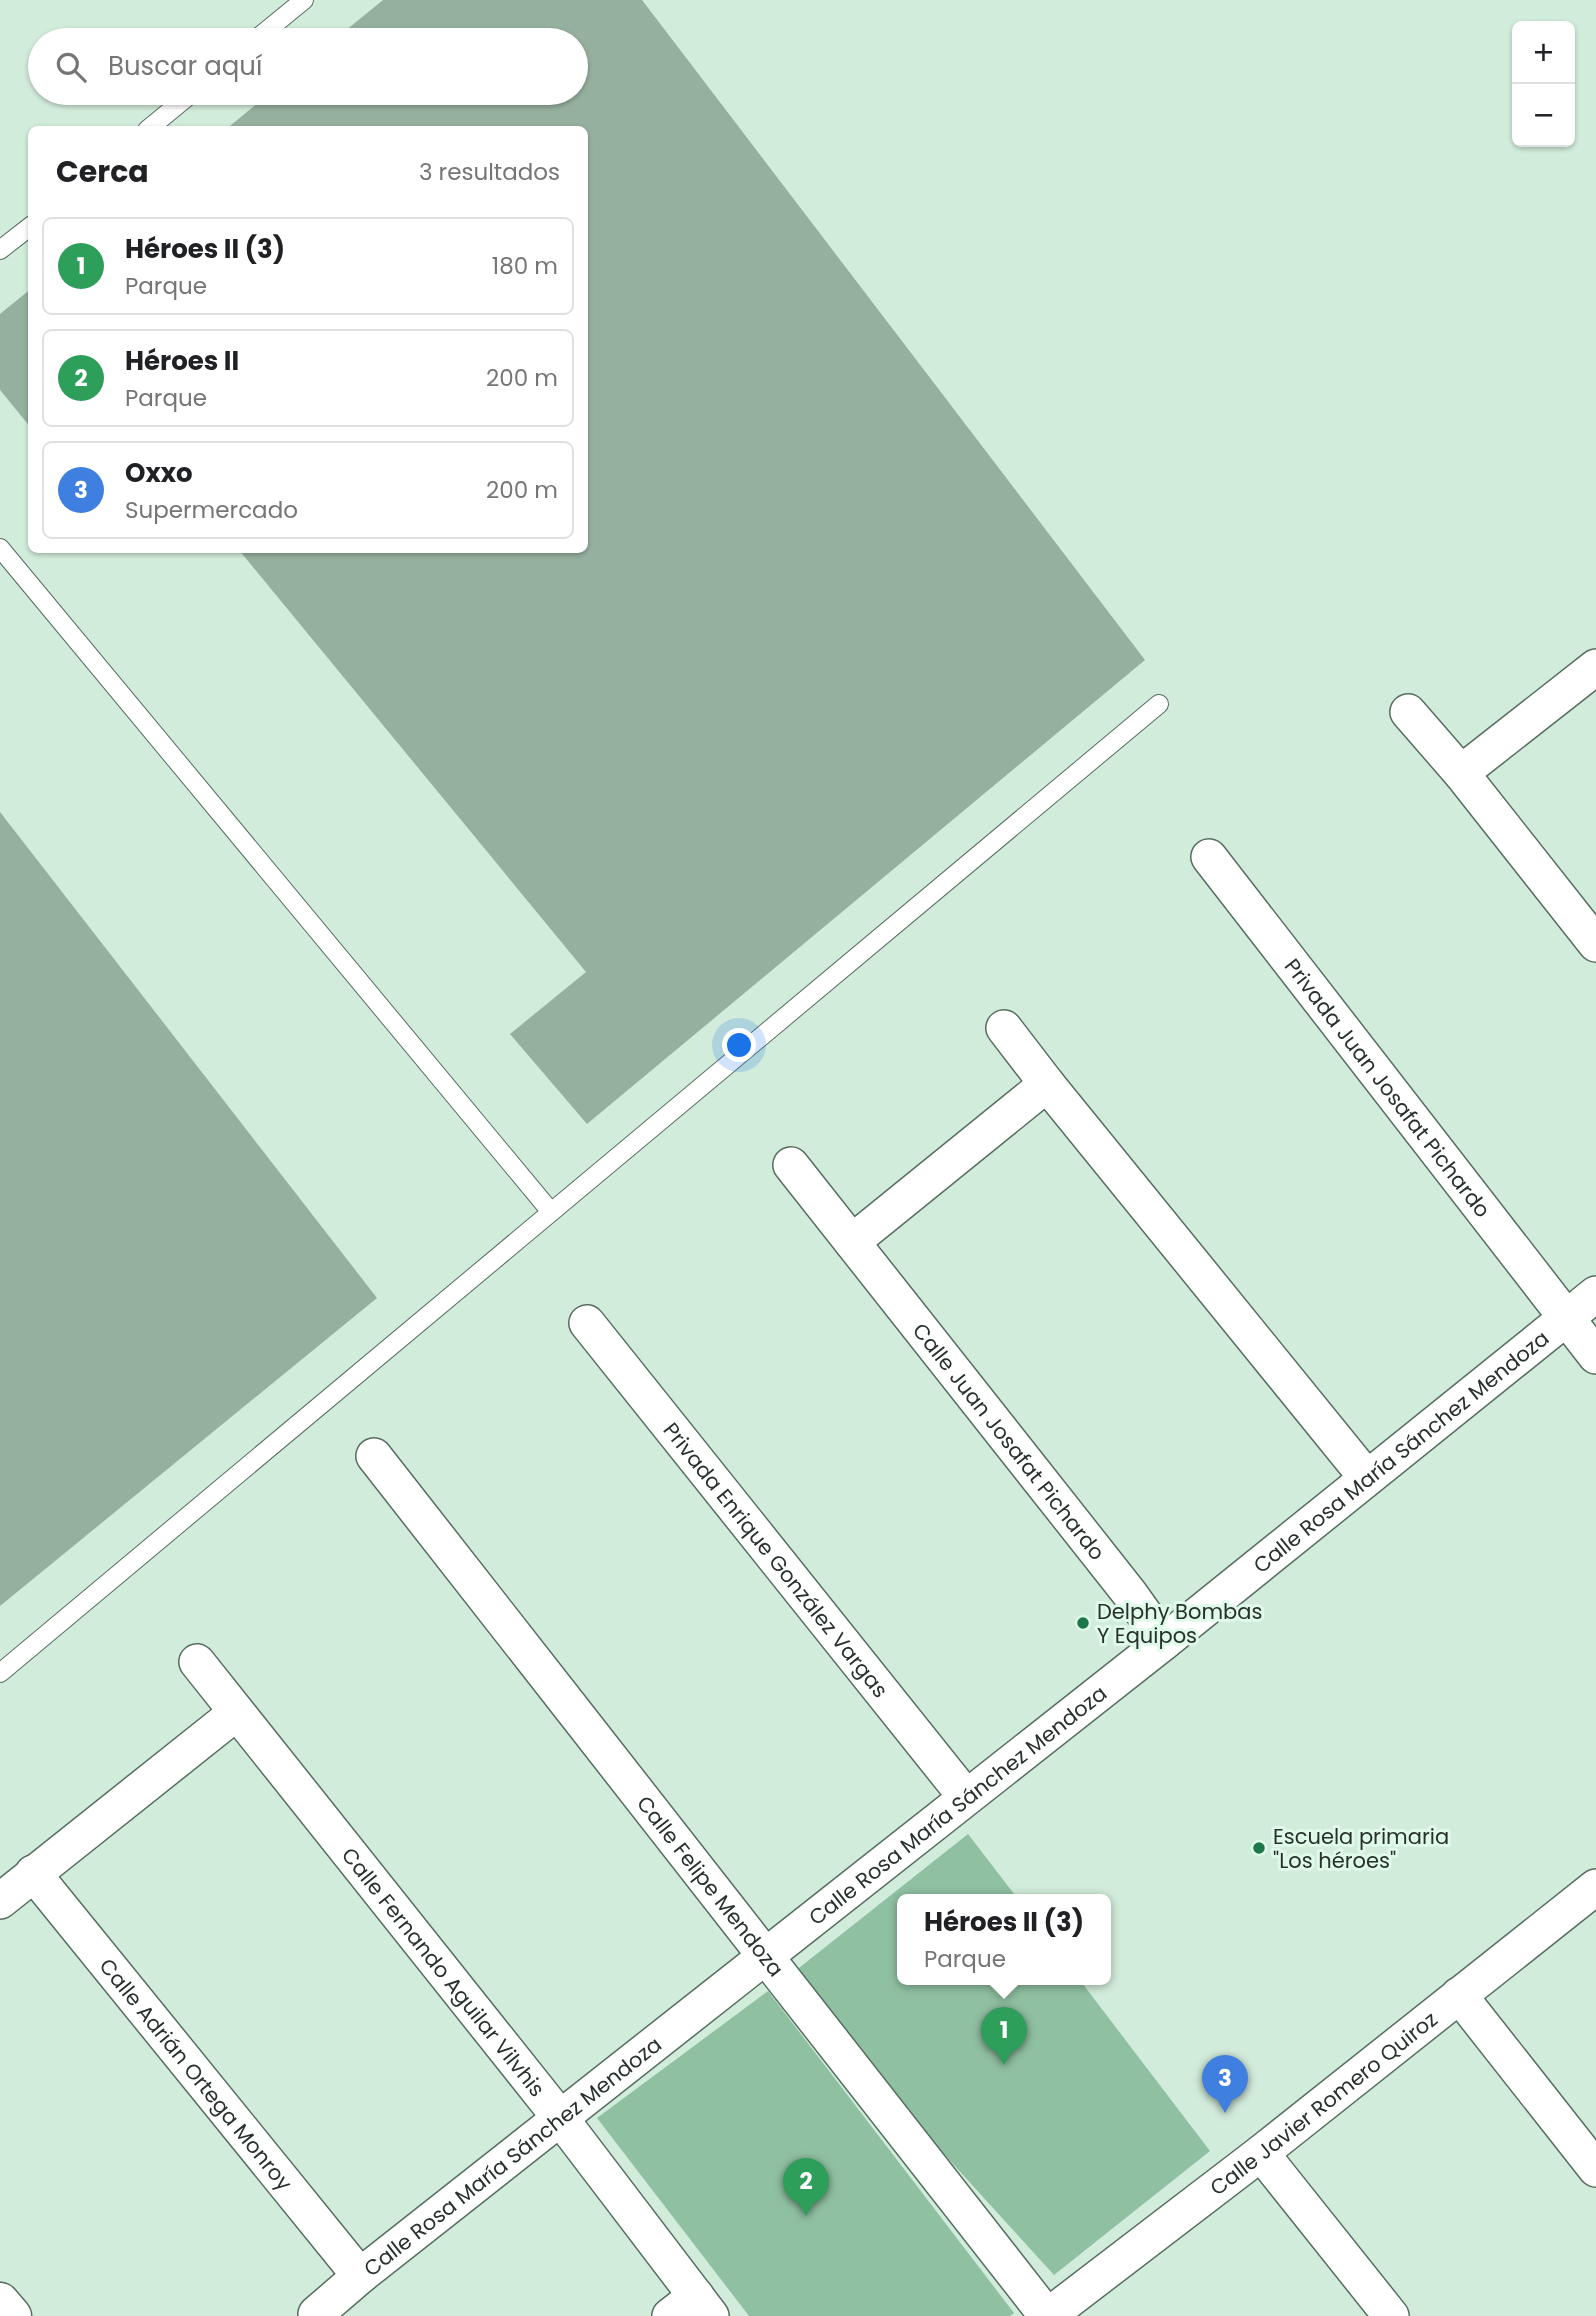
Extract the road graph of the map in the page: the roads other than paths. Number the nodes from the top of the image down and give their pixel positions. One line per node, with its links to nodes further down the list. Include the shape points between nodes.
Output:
1 (304, 0): 2 (lane)
2 (270, 28)
3 (177, 105): 4 (lane)
4 (152, 126)
5 (28, 228): 6 (lane)
6 (0, 250)
7 (0, 548): 17 (lane)
8 (1596, 667): 11 (street)
9 (1159, 704): 17 (lane)
10 (1408, 712): 11 (street)
11 (1461, 773): 13 (street)
12 (1209, 857): 20 (street, Privada Juan Josafat Pichardo)
13 (1596, 944)
14 (1004, 1028): 15 (street)
15 (1047, 1084): 18 (street); 24 (street)
16 (790, 1165): 18 (street, Calle Juan Josafat Pichardo)
17 (551, 1212): 27 (lane)
18 (852, 1242): 25 (street, Calle Juan Josafat Pichardo)
19 (1596, 1294): 20 (street, Calle Rosa María Sánchez Mendoza)
20 (1566, 1319): 22 (street, Privada Juan Josafat Pichardo); 24 (street, Calle Rosa María Sánchez Mendoza)
21 (587, 1323): 29 (street, Privada Enrique González Vargas)
22 (1596, 1356)
23 (374, 1456): 33 (street, Calle Felipe Mendoza)
24 (1367, 1478): 25 (street, Calle Rosa María Sánchez Mendoza)
25 (1164, 1642): 29 (street, Calle Rosa María Sánchez Mendoza)
26 (197, 1662): 28 (street, Calle Fernando Aguilar Vilvhis)
27 (0, 1673)
28 (236, 1713): 30 (street); 35 (street, Calle Fernando Aguilar Vilvhis)
29 (966, 1797): 33 (street, Calle Rosa María Sánchez Mendoza)
30 (33, 1873): 32 (street); 38 (street, Calle Adrián Ortega Monroy)
31 (1596, 1887): 34 (street, Calle Javier Romero Quiroz)
32 (0, 1901)
33 (768, 1956): 35 (street, Calle Rosa María Sánchez Mendoza); 43 (street, Calle Felipe Mendoza)
34 (1459, 1995): 36 (street, Calle Javier Romero Quiroz); 37 (street)
35 (561, 2119): 38 (street, Calle Rosa María Sánchez Mendoza); 40 (street, Calle Fernando Aguilar Vilvhis)
36 (1261, 2153): 43 (street, Calle Javier Romero Quiroz); 44 (street)
37 (1596, 2169)
38 (360, 2276): 41 (street, Calle Rosa María Sánchez Mendoza)
39 (0, 2302): 42 (main road)
40 (692, 2309)
41 (316, 2314)
42 (12, 2316)
43 (1048, 2316)
44 (1391, 2316)

